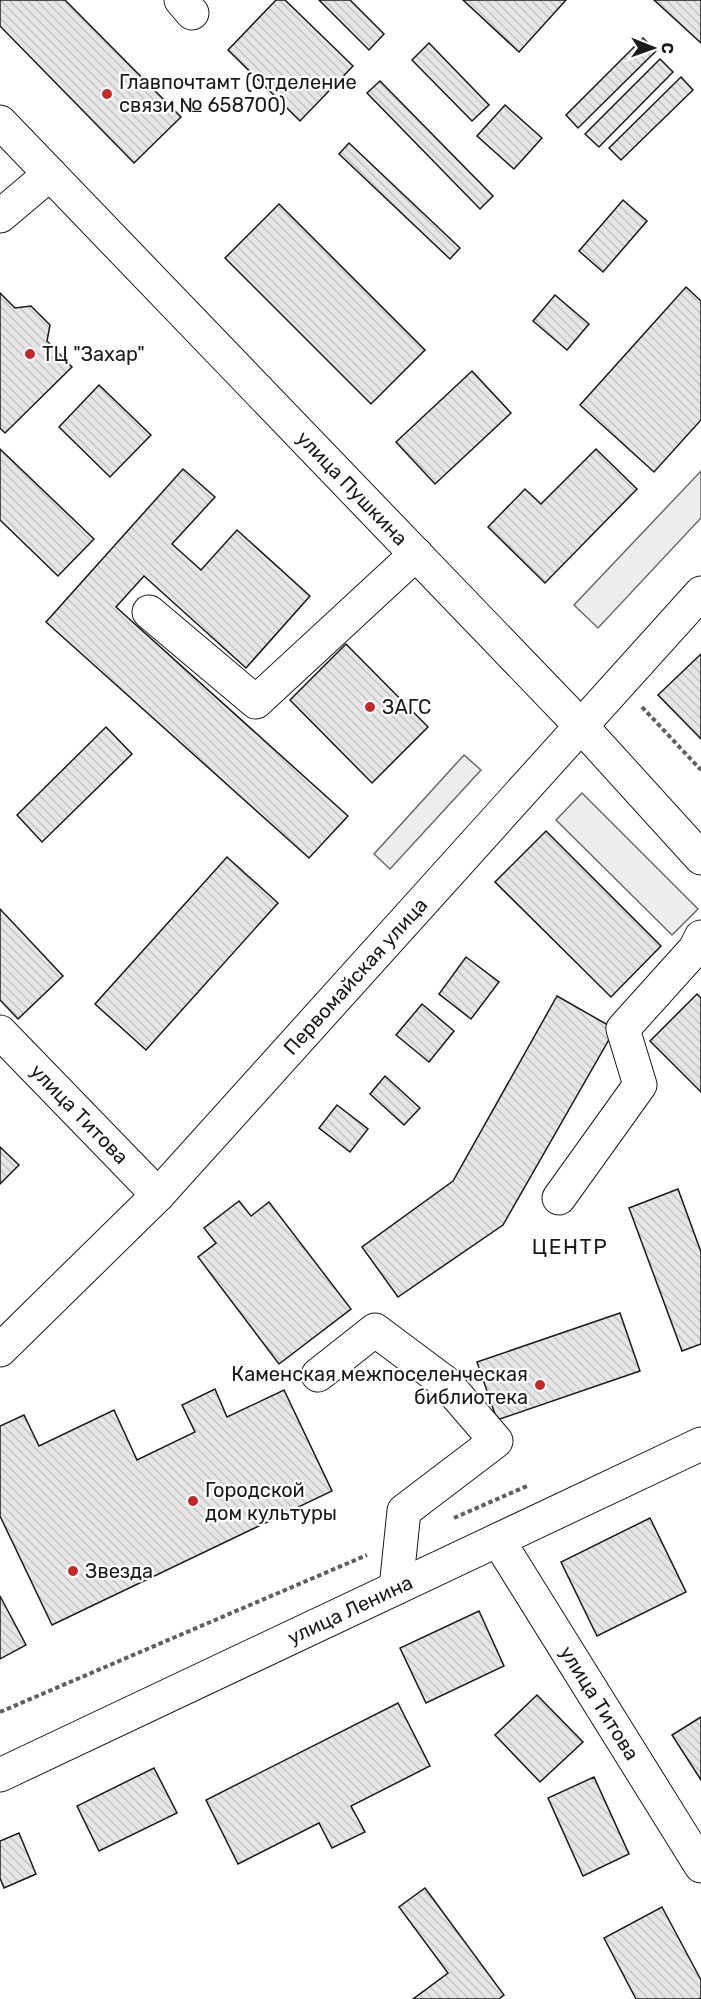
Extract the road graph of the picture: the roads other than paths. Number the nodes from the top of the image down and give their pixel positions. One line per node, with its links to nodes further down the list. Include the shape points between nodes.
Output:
1 (0, 122): 2 (street, улица Пушкина)
2 (50, 174): 3 (street); 4 (street, улица Пушкина)
3 (0, 216)
4 (416, 554): 6 (street, via 256,702); 7 (street, улица Пушкина)
5 (701, 593): 7 (street, Первомайская улица)
6 (149, 612)
7 (582, 727): 8 (street, улица Пушкина); 11 (street, Первомайская улица)
8 (701, 858)
9 (701, 937): 12 (street, via 695,950 623,1029 640,1085)
10 (0, 1032): 11 (street, улица Титова)
11 (158, 1195): 13 (street, Первомайская улица)
12 (559, 1198)
13 (0, 1350)
14 (318, 1375): 17 (street, via 375,1330 446,1383 496,1441 404,1510)
15 (701, 1444): 16 (street, улица Ленина)
16 (498, 1540): 17 (street, улица Ленина); 19 (street, улица Титова)
17 (396, 1588): 18 (street, улица Ленина)
18 (0, 1775)
19 (701, 1866)

